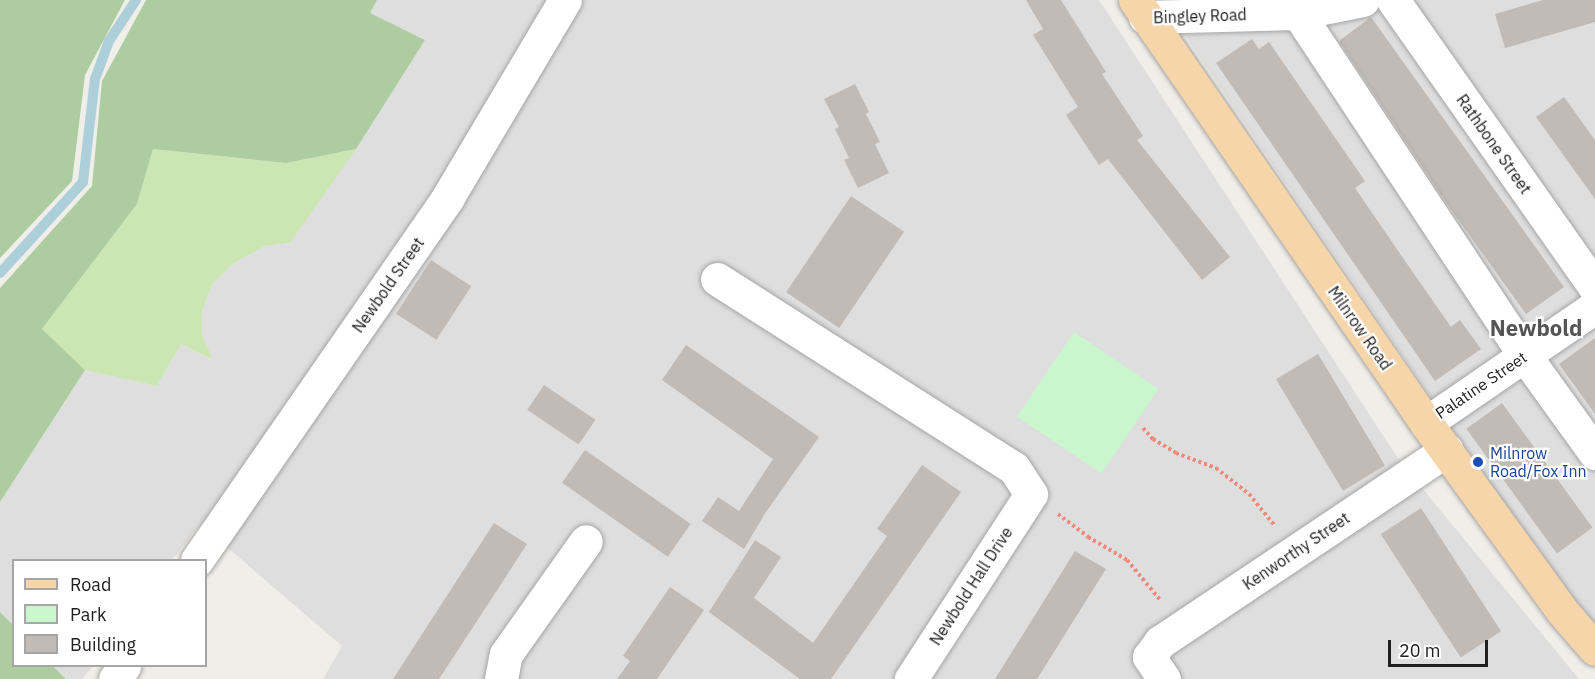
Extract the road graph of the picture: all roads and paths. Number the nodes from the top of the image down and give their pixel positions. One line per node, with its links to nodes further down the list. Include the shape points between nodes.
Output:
1 (565, 0): 17 (street, Newbold Street, via 448,197)
2 (1362, 0): 5 (street, Bingley Road)
3 (1392, 0): 7 (street, Rathbone Street)
4 (1140, 9): 5 (street, Bingley Road); 10 (main road, Milnrow Road)
5 (1298, 13): 9 (street)
6 (717, 279): 14 (street, via 1014,468)
7 (1595, 287)
8 (1595, 307): 9 (street, Palatine Street)
9 (1526, 356): 10 (street, Palatine Street); 13 (street)
10 (1426, 423): 12 (main road, Milnrow Road)
11 (1143, 428): 16 (path, via 1176,453 1216,468 1249,494)
12 (1447, 450): 16 (street, Kenworthy Street); 19 (main road, Milnrow Road, via 1562,611)
13 (1595, 453)
14 (1031, 494): 18 (path, via 1127,560); 22 (street, Newbold Hall Drive)
15 (586, 542): 21 (street, via 506,654)
16 (1293, 553): 18 (street, Kenworthy Street)
17 (198, 559)
18 (1182, 628): 20 (street, Kenworthy Street, via 1160,642)
19 (1595, 649)
20 (1156, 668)
21 (501, 679)
22 (911, 679)

